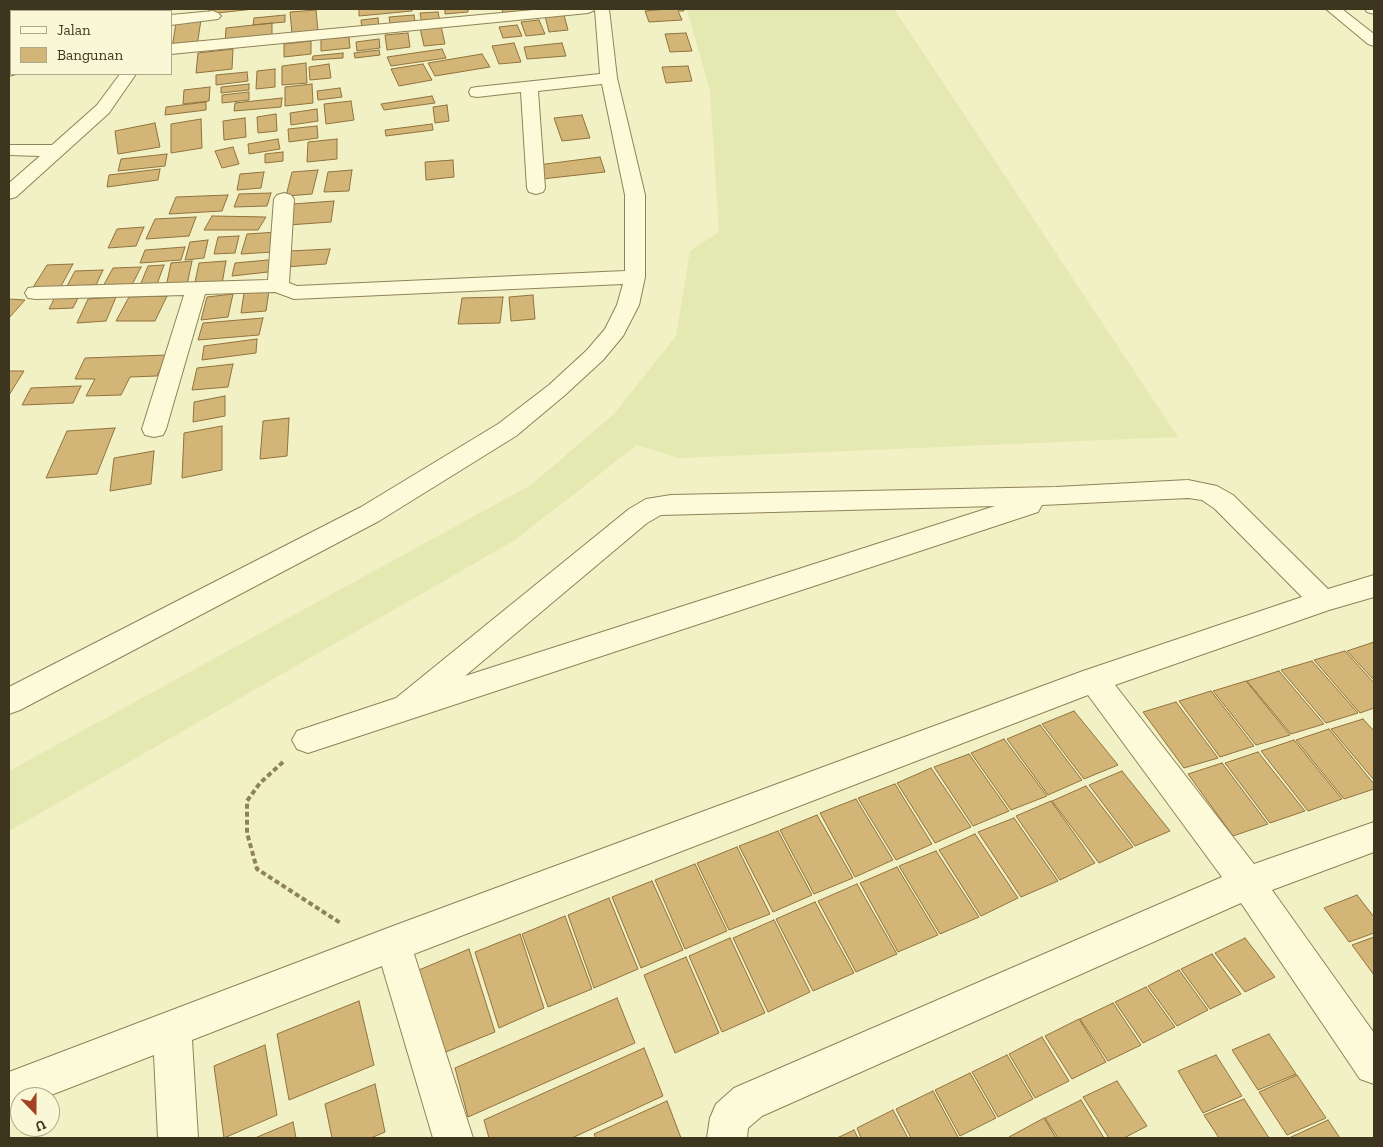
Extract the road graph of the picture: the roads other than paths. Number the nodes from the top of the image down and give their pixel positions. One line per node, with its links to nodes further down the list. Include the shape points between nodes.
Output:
1 (588, 9): 7 (street)
2 (602, 9): 9 (street)
3 (1333, 9): 6 (street)
4 (213, 16): 5 (street)
5 (172, 20)
6 (1374, 41)
7 (172, 49)
8 (127, 75): 13 (street, via 103,109)
9 (609, 78): 10 (street); 17 (street, via 636,195)
10 (529, 87): 11 (street); 14 (street)
11 (477, 92)
12 (9, 150): 13 (street)
13 (58, 151): 15 (street)
14 (536, 188)
15 (9, 193)
16 (284, 199): 18 (street)
17 (636, 276): 18 (street, via 304,293 289,292); 26 (street, via 628,305 600,349 557,390 507,430 370,514)
18 (278, 286): 19 (street)
19 (196, 289): 20 (street); 21 (street)
20 (36, 293)
21 (154, 428)
22 (1056, 496): 24 (street, via 1188,489 1208,492 1224,502); 27 (street); 27 (street, via 655,506 638,516)
23 (1374, 586): 24 (street)
24 (1322, 601): 25 (street)
25 (1094, 680): 30 (street); 31 (street)
26 (9, 701)
27 (406, 708): 28 (street)
28 (308, 740)
29 (1374, 836): 30 (street)
30 (1247, 882): 33 (street); 37 (street, via 748,1102 730,1118)
31 (393, 944): 32 (street); 36 (street)
32 (172, 1030): 34 (street); 35 (street)
33 (1374, 1065)
34 (9, 1092)
35 (178, 1138)
36 (453, 1138)
37 (727, 1138)

